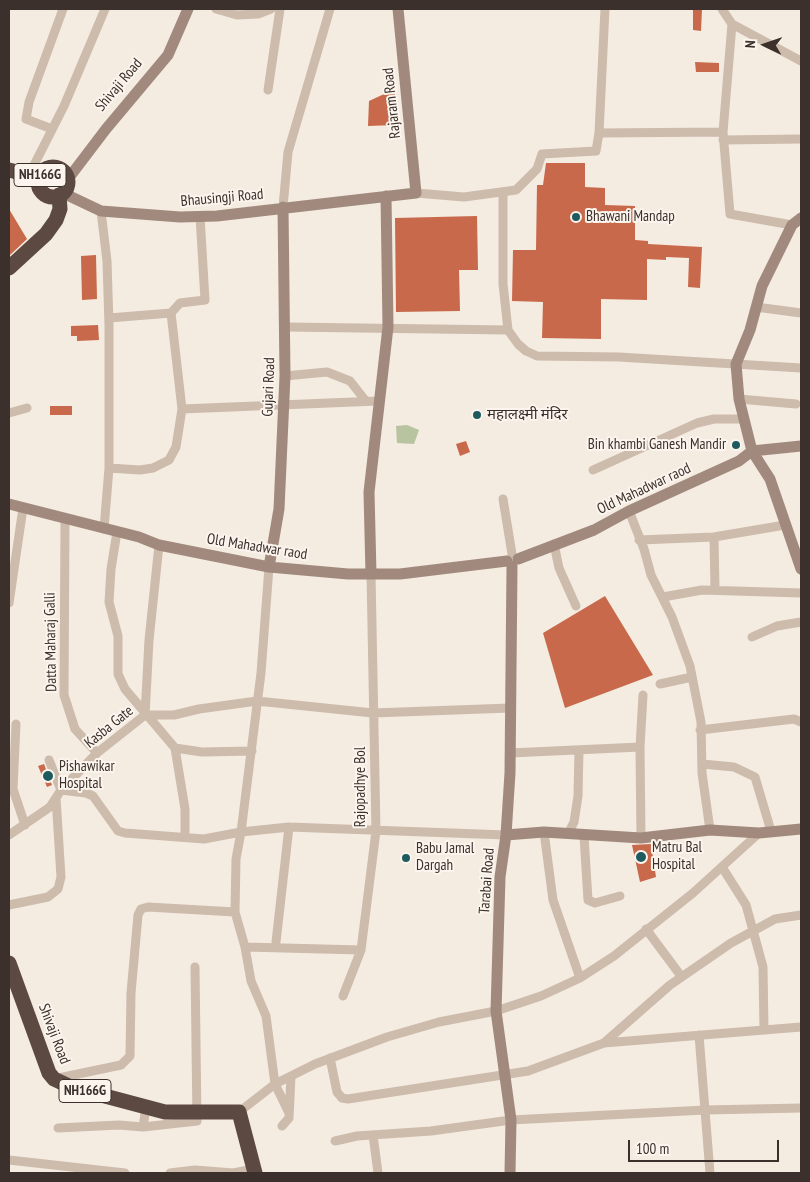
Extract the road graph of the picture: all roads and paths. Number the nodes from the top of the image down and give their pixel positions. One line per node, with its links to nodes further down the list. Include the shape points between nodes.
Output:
1 (63, 9): 14 (street, via 26,119)
2 (106, 9): 14 (street)
3 (188, 9): 20 (street, Shivaji Road, via 168,54 106,129)
4 (216, 9): 5 (street, via 237,15 258,14)
5 (271, 9)
6 (280, 9): 13 (street)
7 (330, 9): 24 (street, via 288,152)
8 (398, 9): 22 (street, Rajaram Road)
9 (605, 9): 15 (street)
10 (722, 9): 11 (street)
11 (732, 28): 12 (street); 16 (street)
12 (801, 61)
13 (268, 90)
14 (52, 129): 19 (street)
15 (599, 133): 16 (street); 21 (street, via 596,151 542,154 537,169 523,184 516,190)
16 (723, 136): 17 (street); 27 (street, via 730,214)
17 (801, 139)
18 (9, 170): 19 (highway, NH166G)
19 (34, 177): 20 (highway, NH166G, via 46,195); 20 (highway, NH166G, via 54,167 63,171)
20 (63, 189): 25 (street, Bhausingji Road); 28 (highway, NH166G, via 56,220 46,234)
21 (503, 192): 22 (street, via 464,197); 35 (street)
22 (416, 194): 23 (street, Bhausingji Road)
23 (386, 196): 24 (street, Bhausingji Road); 34 (street)
24 (283, 207): 26 (street, Bhausingji Road); 33 (street, Gujari Road)
25 (101, 212): 26 (street, Bhausingji Road, via 158,217); 32 (street)
26 (200, 216): 30 (street, via 205,300 180,303)
27 (797, 222): 29 (street, via 762,286)
28 (9, 268)
29 (756, 307): 31 (street); 36 (street)
30 (171, 313): 32 (street); 45 (street)
31 (801, 313)
32 (109, 318): 50 (street)
33 (286, 327): 34 (street); 38 (street, Gujari Road)
34 (388, 327): 35 (street); 41 (street)
35 (508, 330): 36 (street, via 518,344 537,356)
36 (736, 364): 37 (street); 39 (street)
37 (801, 368)
38 (285, 376): 40 (street, via 327,372 350,381); 42 (street, Gujari Road)
39 (739, 399): 43 (street); 47 (street)
40 (365, 400): 41 (street); 42 (street)
41 (378, 401): 67 (street, via 369,492)
42 (284, 404): 45 (street); 65 (street, Gujari Road, via 279,509)
43 (796, 404)
44 (28, 408): 46 (street)
45 (182, 409): 50 (street, via 176,447 169,460 154,468 140,470)
46 (9, 414)
47 (743, 419): 49 (street); 51 (street, via 714,419 697,423)
48 (801, 446): 49 (street)
49 (752, 451): 55 (street, Old Mahadwar raod, via 731,465); 57 (street, via 770,479)
50 (109, 468): 58 (street)
51 (594, 470)
52 (503, 499): 64 (street)
53 (9, 504): 54 (street, Old Mahadwar raod)
54 (23, 508): 56 (street, Old Mahadwar raod); 71 (street)
55 (629, 511): 61 (street); 62 (street, Old Mahadwar raod, via 594,530)
56 (65, 520): 58 (street, Old Mahadwar raod); 89 (street, Datta Maharaj Galli, via 64,695 75,729)
57 (785, 525): 60 (street); 66 (street)
58 (104, 529): 59 (street, Old Mahadwar raod)
59 (118, 532): 63 (street, Old Mahadwar raod); 81 (street, via 109,582 109,602 118,636 117,666 121,682)
60 (714, 537): 61 (street); 68 (street)
61 (639, 540): 70 (street, via 651,576)
62 (554, 544): 64 (street, Old Mahadwar raod); 72 (street, via 559,568)
63 (159, 545): 65 (street, Old Mahadwar raod); 81 (street, Kasba Gate)
64 (512, 560): 67 (street, Old Mahadwar raod, via 400,574); 79 (street, Tarabai Road)
65 (269, 567): 67 (street, Old Mahadwar raod); 78 (street)
66 (801, 569)
67 (371, 574): 80 (street, Rajopadhye Bol)
68 (715, 590): 69 (street); 70 (street)
69 (801, 594)
70 (663, 597): 75 (street)
71 (9, 603)
72 (576, 606)
73 (801, 622): 74 (street, via 777,626)
74 (752, 636)
75 (692, 677): 76 (street); 84 (street)
76 (660, 684)
77 (643, 694): 85 (street)
78 (257, 701): 80 (street); 81 (street, via 174,715); 87 (street)
79 (510, 708): 80 (street); 90 (street, Tarabai Road)
80 (373, 713): 98 (street, Rajopadhye Bol)
81 (145, 715): 86 (street); 89 (street, Kasba Gate)
82 (801, 722): 84 (street, via 794,719)
83 (16, 724): 94 (street, via 13,789)
84 (700, 730): 92 (street)
85 (640, 747): 88 (street); 107 (street)
86 (175, 748): 87 (street, via 202,752); 105 (street, via 185,809)
87 (252, 750): 99 (street)
88 (579, 750): 90 (street); 102 (street, via 578,796 574,822)
89 (97, 753): 93 (street, Kasba Gate)
90 (510, 753): 104 (street, Tarabai Road)
91 (48, 760): 93 (street)
92 (702, 764): 97 (street); 101 (street, via 734,767 755,777)
93 (59, 794): 94 (street, Kasba Gate, via 50,806); 105 (street, via 86,792 93,796 118,831 125,834); 110 (street, via 61,877 58,889 48,897)
94 (25, 825): 103 (street, Kasba Gate)
95 (289, 827): 98 (street); 99 (street); 115 (street)
96 (801, 829): 101 (street)
97 (710, 830): 101 (street); 107 (street)
98 (376, 831): 104 (street); 117 (street, Rajopadhye Bol)
99 (241, 832): 105 (street, via 204,839); 111 (street, via 236,859)
100 (544, 832): 102 (street); 104 (street); 121 (street, via 553,900)
101 (765, 832): 108 (street)
102 (568, 834): 106 (street)
103 (9, 835)
104 (506, 835): 123 (street, Tarabai Road, via 500,877)
105 (185, 836)
106 (584, 836): 107 (street); 109 (street, via 588,900 596,903)
107 (641, 838)
108 (722, 867): 113 (street); 114 (street, via 746,905)
109 (620, 896)
110 (9, 905)
111 (235, 912): 116 (street); 131 (street, via 144,907 139,911 128,1060 121,1065)
112 (801, 915): 114 (street, via 775,919)
113 (646, 929): 120 (street); 121 (street, via 614,956)
114 (753, 931): 120 (street); 125 (street, via 763,967)
115 (276, 942)
116 (245, 947): 117 (street); 132 (street, via 251,981 266,1016)
117 (361, 950): 122 (street, Rajopadhye Bol)
118 (9, 963): 131 (highway, Shivaji Road / NH166G)
119 (195, 968): 136 (street)
120 (681, 976): 127 (street)
121 (580, 978): 123 (street)
122 (343, 996)
123 (496, 1011): 128 (street, via 387,1036); 129 (street, Tarabai Road)
124 (801, 1027): 125 (street)
125 (764, 1030): 126 (street)
126 (699, 1035): 127 (street); 135 (street)
127 (604, 1042): 129 (street, via 528,1071)
128 (330, 1058): 129 (street, via 337,1092 348,1099); 130 (street)
129 (505, 1074): 139 (street, Tarabai Road)
130 (291, 1076): 132 (street); 138 (street)
131 (54, 1079): 133 (highway, Shivaji Road / NH166G)
132 (275, 1084): 137 (street); 138 (street)
133 (146, 1107): 136 (highway, Shivaji Road / NH166G, via 166,1112); 141 (street)
134 (801, 1108): 135 (street)
135 (705, 1110): 139 (street); 153 (street)
136 (198, 1111): 137 (highway, Shivaji Road / NH166G); 141 (street, via 198,1121 195,1122)
137 (240, 1112): 147 (highway)
138 (289, 1113): 140 (street)
139 (511, 1120): 143 (street); 152 (street, Tarabai Road)
140 (282, 1126)
141 (143, 1127): 142 (street)
142 (58, 1128)
143 (373, 1135): 144 (street); 151 (street)
144 (336, 1141)
145 (9, 1160): 146 (street)
146 (72, 1171): 148 (street)
147 (255, 1171): 150 (street)
148 (125, 1173)
149 (170, 1173): 150 (street, via 195,1170)
150 (233, 1173)
151 (378, 1173)
152 (510, 1173)
153 (710, 1173)

